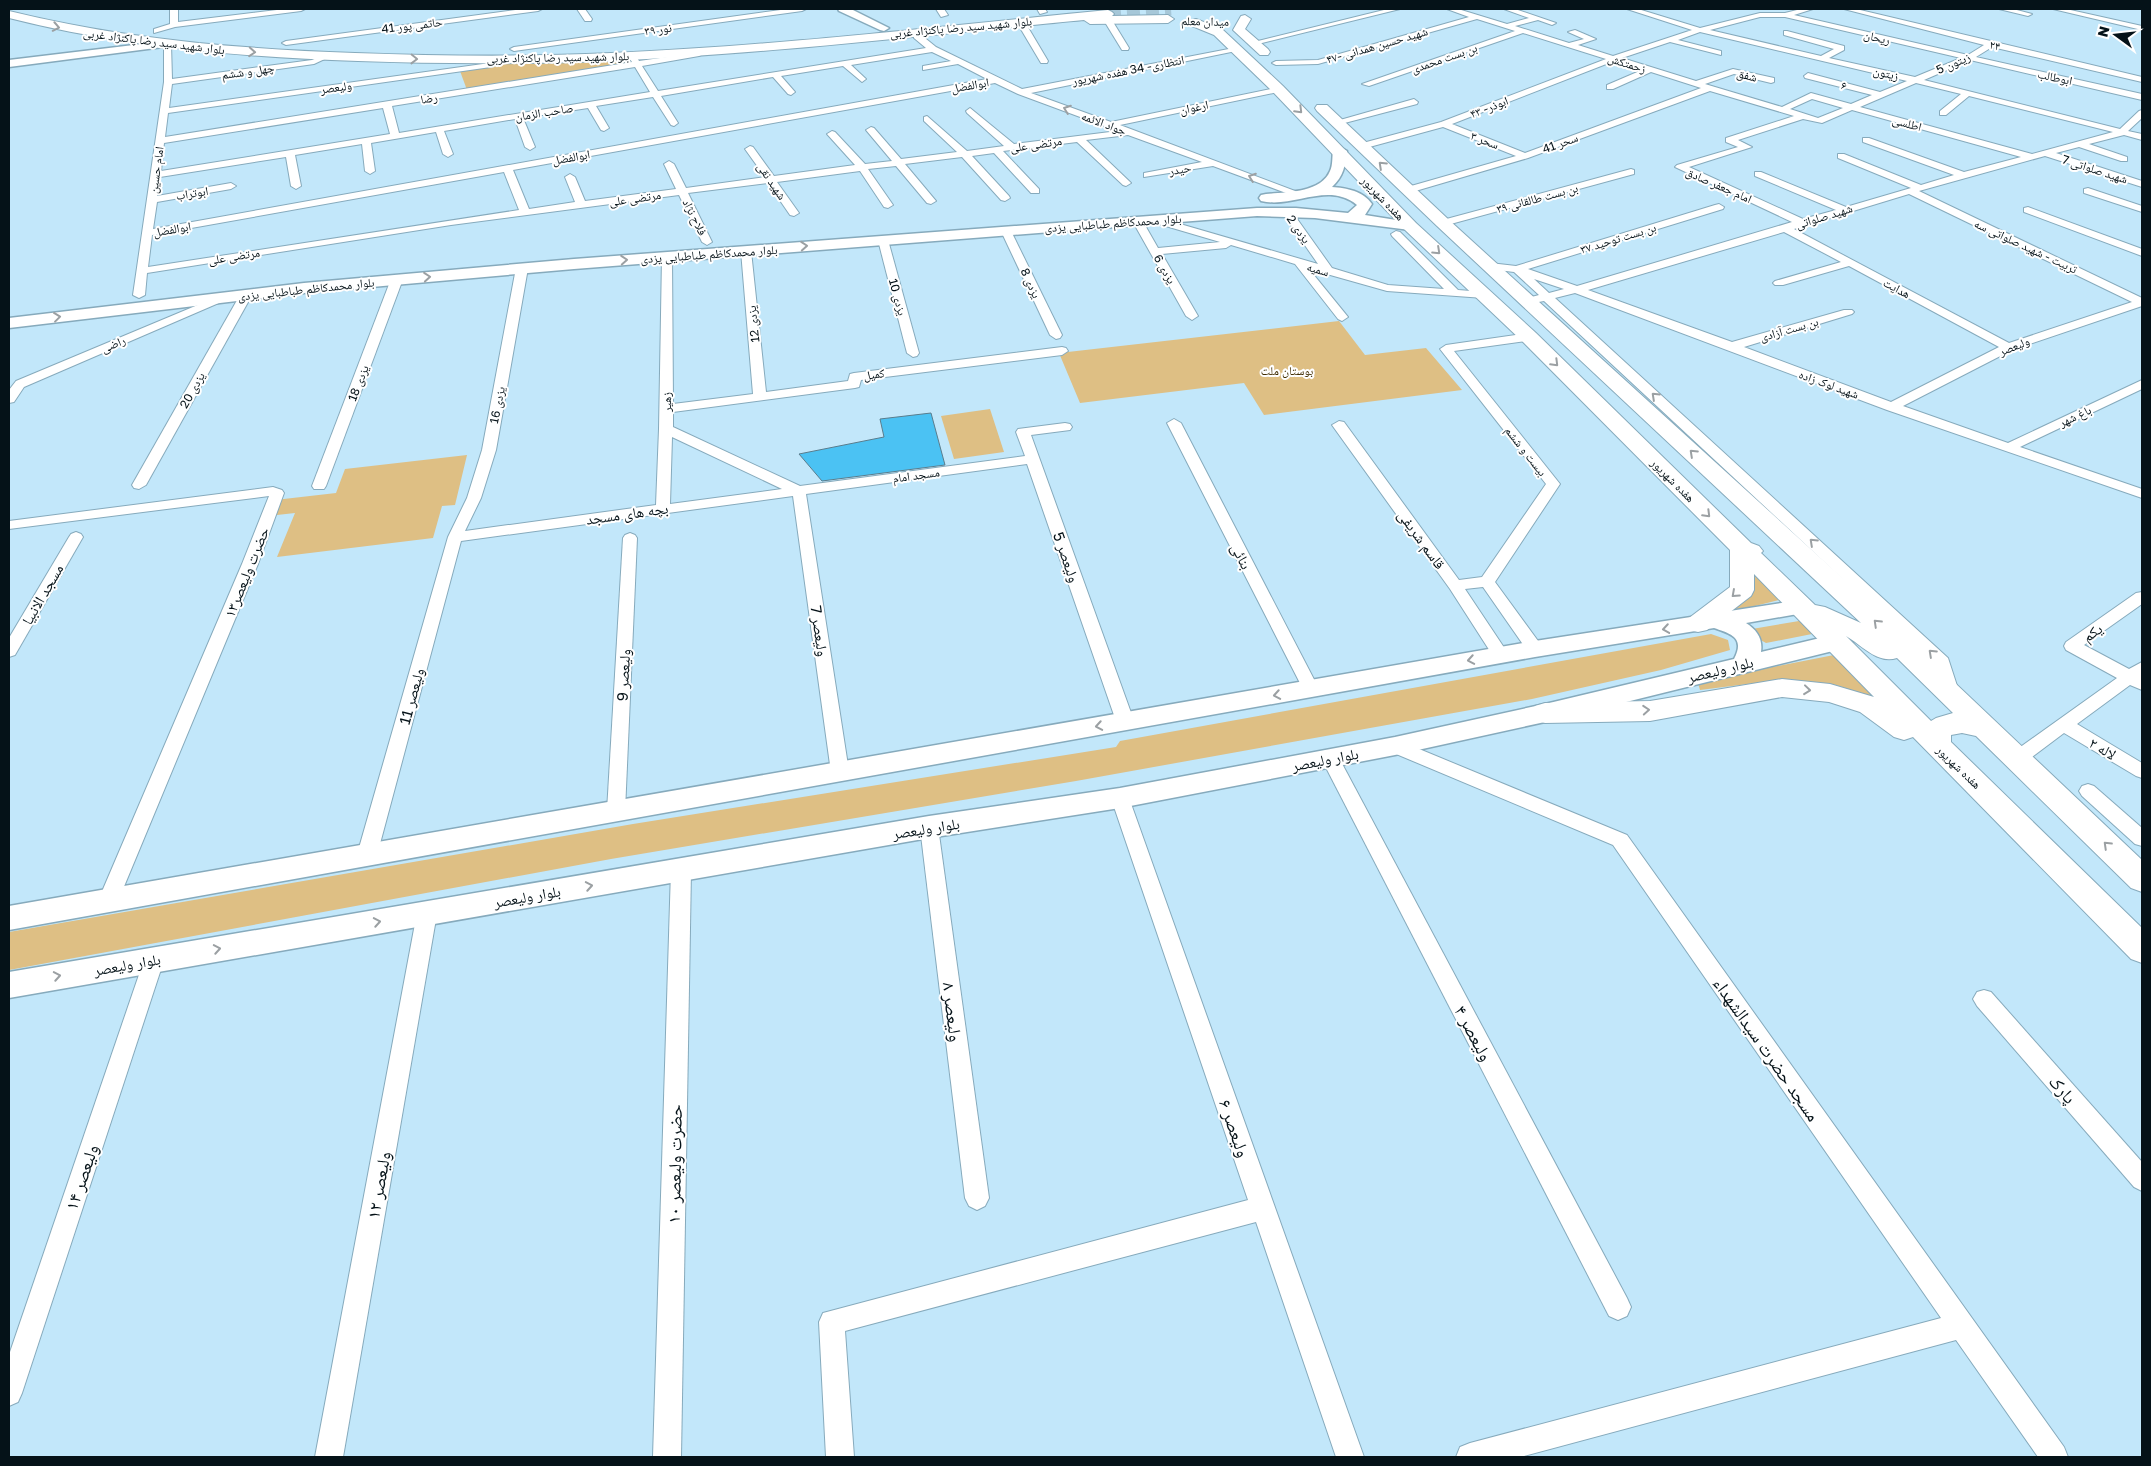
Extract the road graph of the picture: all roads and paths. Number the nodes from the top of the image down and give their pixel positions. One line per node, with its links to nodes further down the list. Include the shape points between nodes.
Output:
1 (174, 9): 32 (street)
2 (301, 9): 32 (street)
3 (538, 9): 47 (street, حاتمی پور 41, via 486,19 452,17 363,28)
4 (581, 9): 27 (street)
5 (802, 9): 54 (street, نور ۳۹)
6 (843, 9): 35 (main road)
7 (1086, 9): 18 (main road)
8 (1145, 9): 28 (main road, میدان معلم)
9 (1396, 9): 37 (street, انتظاری- 34 هفده شهریور)
10 (1451, 9): 25 (street, زحمتکش)
11 (1508, 9): 26 (street)
12 (1631, 9): 38 (street, زیتون)
13 (1743, 9): 22 (street)
14 (1809, 9): 23 (street)
15 (1848, 9): 49 (street, ۲۴)
16 (2004, 9): 20 (street)
17 (2058, 9): 36 (street)
18 (1042, 10): 35 (main road)
19 (1124, 14): 21 (main road); 28 (main road)
20 (2028, 14)
21 (1107, 15): 33 (main road); 35 (main road); 44 (main road, بلوار شهید سید رضا پاکنژاد غربی); 51 (street)
22 (1760, 15): 23 (street); 38 (street, ابوذر- ۴۳)
23 (1785, 15): 58 (street, ریحان)
24 (9, 16): 45 (main road, بلوار شهید سید رضا پاکنژاد غربی, one-way to 45)
25 (1476, 17): 34 (street, زحمتکش); 65 (street, شهید حسین همدانی -۴۷, via 1318,62)
26 (1538, 18): 30 (street); 34 (street)
27 (588, 19)
28 (1168, 19): 29 (main road, میدان معلم)
29 (1196, 23): 37 (main road, هفده شهریور)
30 (1552, 23)
31 (111, 24): 39 (main road)
32 (174, 24): 39 (street)
33 (1023, 26): 43 (main road); 62 (street)
34 (1506, 26): 40 (street, زحمتکش)
35 (884, 28): 54 (main road)
36 (2142, 28)
37 (1238, 29): 65 (main road, هفده شهریور); 80 (main road, هفده شهریور); 82 (street, انتظاری- 34 هفده شهریور)
38 (1700, 30): 46 (street, ابوذر- ۴۳); 57 (street, زیتون)
39 (157, 31): 47 (main road)
40 (1522, 31): 50 (street, زحمتکش); 76 (street, بن بست محمدی)
41 (1572, 32): 50 (street, via 1592,39)
42 (1787, 33): 57 (street, via 1841,48)
43 (918, 36): 44 (main road); 52 (street, جواد الائمه)
44 (852, 38): 60 (main road, بلوار شهید سید رضا پاکنژاد غربی)
45 (134, 40): 48 (main road, بلوار شهید سید رضا پاکنژاد غربی); 63 (main road, via 117,47)
46 (1670, 40): 53 (street); 59 (street, ابوذر- ۴۳)
47 (286, 43): 54 (main road)
48 (167, 44): 56 (main road, بلوار شهید سید رضا پاکنژاد غربی, one-way to 56); 63 (main road); 75 (street, امام حسین)
49 (1991, 44): 58 (street, زیتون 5); 71 (street, ۲۴)
50 (1568, 45): 59 (street, زحمتکش)
51 (1124, 48)
52 (932, 49): 61 (street, جواد الائمه); 64 (street, صاحب الزمان)
53 (1718, 53)
54 (511, 54): 56 (main road, بلوار شهید سید رضا پاکنژاد غربی, one-way to 54, via 420,59); 60 (main road, بلوار شهید سید رضا پاکنژاد غربی); 93 (street, ولیعصر, via 490,65)
55 (699, 54): 60 (street, رضا)
56 (327, 56): 75 (street, چهل و ششم, via 314,62)
57 (1823, 58): 74 (street, زیتون)
58 (1968, 58): 74 (street, زیتون 5); 86 (street, ابوطالب)
59 (1612, 59): 67 (street, زحمتکش); 101 (street, ابوذر- ۴۳)
60 (634, 60): 83 (street); 89 (street, رضا)
61 (958, 62): 66 (street); 72 (street, جواد الائمه)
62 (1044, 62)
63 (9, 63)
64 (845, 63): 68 (street, صاحب الزمان); 70 (street)
65 (1276, 63): 99 (main road, هفده شهریور)
66 (926, 68)
67 (1649, 70): 77 (street, زحمتکش); 78 (street)
68 (775, 74): 81 (street); 83 (street, صاحب الزمان)
69 (1808, 76): 85 (street, ۶)
70 (862, 79)
71 (2142, 79)
72 (995, 80): 82 (street, جواد الائمه); 134 (street, ابوالفضل)
73 (1771, 80): 77 (street, شفق, via 1733,70)
74 (1915, 80): 84 (street, زیتون); 85 (street, زیتون 5)
75 (168, 82): 93 (street, امام حسین)
76 (1366, 84)
77 (1696, 84): 79 (street, زحمتکش)
78 (1610, 87)
79 (1709, 88): 92 (street, زحمتکش); 126 (street, سحر 41)
80 (1278, 89): 102 (street, ارغوان); 121 (main road, هفده شهریور, one-way to 121)
81 (791, 92)
82 (1020, 92): 102 (street, جواد الائمه, one-way to 82)
83 (655, 94): 88 (street, صاحب الزمان); 100 (street)
84 (1967, 94): 95 (street); 107 (street, زیتون)
85 (1880, 95): 90 (street, زیتون 5)
86 (2142, 97)
87 (1414, 102): 99 (street)
88 (590, 104): 96 (street, صاحب الزمان); 103 (street)
89 (386, 105): 109 (street); 114 (street, رضا)
90 (1850, 107): 92 (street, اطلسی, via 1810,96); 97 (street, زیتون 5, via 1819,120); 128 (street, اطلسی)
91 (970, 110): 118 (street)
92 (1782, 110): 97 (street, زحمتکش)
93 (164, 112): 114 (street, امام حسین)
94 (2142, 113): 107 (street)
95 (1943, 114)
96 (518, 116): 104 (street, صاحب الزمان); 117 (street)
97 (1803, 116): 171 (street, امام جعفر صادق, via 1729,140 1747,148 1680,168)
98 (927, 118): 124 (street)
99 (1337, 122): 116 (main road, هفده شهریور)
100 (674, 123)
101 (1444, 124): 116 (street, ابوذر- ۴۳); 126 (street, سحر ۳)
102 (1110, 125): 106 (street, جواد الائمه)
103 (604, 128)
104 (439, 129): 109 (street, صاحب الزمان); 123 (street)
105 (871, 130): 130 (street)
106 (1128, 132): 111 (street, مرتضی علی); 131 (street, جواد الائمه)
107 (2122, 133): 110 (street, زیتون); 115 (street, شهید صلواتی)
108 (832, 134): 133 (street)
109 (395, 136): 112 (street, صاحب الزمان)
110 (2142, 137)
111 (1078, 138): 118 (street, مرتضی علی); 143 (street)
112 (366, 140): 122 (street, صاحب الزمان); 135 (street)
113 (1866, 140): 140 (street)
114 (160, 141): 138 (street, امام حسین)
115 (2077, 144): 125 (street, شهید صلواتی); 129 (street)
116 (1362, 146): 148 (main road, هفده شهریور, one-way to 116)
117 (530, 147)
118 (1012, 147): 120 (street, مرتضی علی)
119 (750, 149): 142 (street, شهید نقی)
120 (996, 149): 124 (street, مرتضی علی); 151 (street)
121 (1340, 151): 147 (main road, بلوار محمدکاظم طباطبایی یزدی, via 1338,170 1330,183); 173 (main road, هفده شهریور)
122 (290, 153): 138 (street, صاحب الزمان); 146 (street)
123 (448, 154)
124 (965, 154): 130 (street, مرتضی علی); 154 (street)
125 (2048, 154): 128 (street, شهید صلواتی); 144 (street, شهید صلواتی 7)
126 (1525, 156): 148 (street, سحر 41)
127 (1841, 156): 149 (street, تربیت - شهید صلواتی سه)
128 (2034, 157): 140 (street, شهید صلواتی)
129 (2124, 160)
130 (899, 162): 133 (street, مرتضی علی); 157 (street)
131 (1214, 163): 139 (street, حیدر); 153 (street, جواد الائمه, one-way to 131)
132 (669, 164): 150 (street, فلاح نژاد)
133 (862, 167): 142 (street, مرتضی علی); 159 (street)
134 (506, 168): 165 (street); 175 (street, ابوالفضل)
135 (370, 171)
136 (1631, 172): 170 (street, بن‌ بست طالقانی ۳۹)
137 (1758, 174): 162 (street)
138 (155, 175): 156 (street, امام حسین)
139 (1147, 175)
140 (1964, 175): 149 (street, شهید صلواتی)
141 (570, 177): 158 (street)
142 (772, 179): 150 (street, مرتضی علی); 166 (street, شهید نقی)
143 (1126, 183)
144 (2142, 185): 155 (street)
145 (231, 186): 156 (street, ابوتراب)
146 (296, 186)
147 (1317, 190): 153 (main road, بلوار محمدکاظم طباطبایی یزدی); 167 (main road, via 1360,197 1365,204)
148 (1408, 190): 170 (main road, هفده شهریور)
149 (1915, 190): 162 (street, شهید صلواتی); 200 (street, تربیت - شهید صلواتی سه)
150 (682, 191): 158 (street, مرتضی علی); 177 (street, فلاح نژاد)
151 (1035, 191)
152 (2088, 191): 155 (street)
153 (1298, 194): 177 (main road, بلوار محمدکاظم طباطبایی یزدی)
154 (1005, 198)
155 (2110, 198): 161 (street)
156 (152, 200): 175 (street, امام حسین)
157 (931, 201)
158 (582, 205): 165 (street, مرتضی علی)
159 (888, 205)
160 (1719, 207): 188 (street, بن بست توحید ۳۷)
161 (2142, 209)
162 (1846, 210): 171 (street, شهید صلواتی)
163 (2028, 210): 181 (street)
164 (1286, 211): 167 (main road, بلوار محمدکاظم طباطبایی یزدی); 168 (main road, بلوار محمدکاظم طباطبایی یزدی); 190 (street, یزدی 2)
165 (525, 212): 189 (street, مرتضی علی)
166 (794, 213)
167 (1351, 217): 173 (main road, بلوار محمدکاظم طباطبایی یزدی)
168 (1156, 220): 169 (main road, بلوار محمدکاظم طباطبایی یزدی); 178 (street, سمیه)
169 (1138, 222): 174 (main road, بلوار محمدکاظم طباطبایی یزدی); 180 (street, یزدی 6)
170 (1443, 223): 186 (main road, هفده شهریور)
171 (1802, 223): 172 (street, شهید صلواتی)
172 (1785, 228): 184 (street, هدایت); 193 (street, شهید صلواتی)
173 (1403, 230): 194 (street); 197 (main road, هفده شهریور, one-way to 197)
174 (1006, 231): 176 (main road, بلوار محمدکاظم طباطبایی یزدی); 206 (street, یزدی 8)
175 (147, 233): 189 (street, امام حسین)
176 (883, 240): 179 (main road, بلوار محمدکاظم طباطبایی یزدی, one-way to 176); 211 (street, یزدی 10)
177 (707, 242): 183 (main road, بلوار محمدکاظم طباطبایی یزدی)
178 (1234, 244): 180 (street); 185 (street, سمیه)
179 (746, 251): 182 (main road, بلوار محمدکاظم طباطبایی یزدی); 213 (street, یزدی 12)
180 (1155, 251): 203 (street, یزدی 6)
181 (2142, 253)
182 (667, 257): 183 (main road, بلوار محمدکاظم طباطبایی یزدی, one-way to 182); 216 (street, زهیر)
183 (576, 258): 187 (main road, بلوار محمدکاظم طباطبایی یزدی); 196 (main road, بلوار محمدکاظم طباطبایی یزدی, via 307,275)
184 (1849, 263): 192 (street); 209 (street, هدایت)
185 (1300, 264): 190 (street, سمیه); 204 (street)
186 (1490, 266): 188 (street); 199 (main road, هفده شهریور)
187 (522, 268): 191 (main road, بلوار محمدکاظم طباطبایی یزدی, one-way to 187); 231 (street, یزدی 16, via 489,450 474,498)
188 (1517, 269): 193 (street, شهید لوک زاده); 199 (street)
189 (142, 271): 196 (street, امام حسین)
190 (1329, 272): 194 (street, سمیه, via 1387,288)
191 (397, 279): 195 (main road, بلوار محمدکاظم طباطبایی یزدی); 224 (street, یزدی 18)
192 (1779, 283)
193 (1579, 290): 199 (street, شهید صلواتی); 208 (street, شهید لوک زاده)
194 (1455, 293): 197 (street, سمیه)
195 (246, 294): 198 (main road, بلوار محمدکاظم طباطبایی یزدی); 223 (street, یزدی 20)
196 (139, 295): 201 (main road, بلوار محمدکاظم طباطبایی یزدی)
197 (1484, 295): 207 (main road, هفده شهریور)
198 (224, 297): 205 (main road, بلوار محمدکاظم طباطبایی یزدی, one-way to 198); 214 (street, راضی, via 20,384)
199 (1538, 299): 227 (main road, هفده شهریور, one-way to 199)
200 (2142, 302): 209 (street, ولیعصر)
201 (9, 311)
202 (1848, 312): 208 (street, بن بست آزادی)
203 (1192, 316)
204 (1342, 317)
205 (9, 323)
206 (1056, 335)
207 (1529, 337): 234 (main road, هفده شهریور, one-way to 234); 235 (street, بیست و ششم, via 1446,349 1553,484)
208 (1730, 346): 215 (street, شهید لوک زاده)
209 (2008, 347): 215 (street, ولیعصر)
210 (1062, 351): 213 (street, کمیل, via 854,377 855,384)
211 (913, 353)
212 (2142, 384): 221 (street, باغ شهر)
213 (760, 396): 216 (street, کمیل)
214 (9, 399)
215 (1892, 407): 221 (street, شهید لوک زاده)
216 (666, 408): 220 (street, زهیر)
217 (1174, 422): 246 (street, بنائی)
218 (1339, 424): 236 (street, قاسم شریفی)
219 (1066, 427): 222 (street, ولیعصر 5, via 1023,432)
220 (666, 429): 225 (street, زهیر); 228 (street)
221 (2008, 448): 226 (street, شهید لوک زاده)
222 (1033, 459): 225 (street, مسجد امام); 249 (street, ولیعصر 5)
223 (139, 485)
224 (318, 486)
225 (799, 491): 228 (street, بچه های مسجد); 257 (street, ولیعصر 7)
226 (2142, 494)
227 (1761, 505): 233 (main road, هفده شهریور); 247 (street, one-way to 227, via 1942,662)
228 (663, 509): 231 (street, بچه های مسجد)
229 (9, 525): 267 (street, حضرت ولیعصر۱۳, via 277,493)
230 (76, 537): 242 (street, مسجد الانبیا)
231 (455, 537): 264 (street, ولیعصر 11)
232 (630, 538): 261 (street, ولیعصر 9)
233 (1788, 541): 234 (main road, via 1778,553); 240 (main road, via 1797,560 1833,605); 247 (main road, هفده شهریور, one-way to 233)
234 (1742, 548): 238 (main road, هفده شهریور); 239 (main road, one-way to 239, via 1742,590)
235 (1487, 582): 236 (street); 241 (street)
236 (1455, 585): 243 (street, قاسم شریفی)
237 (2142, 597): 245 (street, یکم, via 2072,646)
238 (1801, 607): 239 (main road); 240 (main road)
239 (1706, 623): 241 (main road, one-way to 241); 244 (main road, via 1743,631 1752,645)
240 (1837, 631): 244 (main road, بلوار ولیعصر); 251 (main road, via 1857,631 1883,647 1942,702); 252 (main road, هفده شهریور)
241 (1535, 649): 243 (main road)
242 (9, 651)
243 (1501, 655): 246 (main road, one-way to 246)
244 (1744, 663): 248 (main road, بلوار ولیعصر)
245 (2138, 677): 250 (street)
246 (1311, 689): 249 (main road, one-way to 249)
247 (1952, 695): 251 (main road, هفده شهریور)
248 (1545, 713): 253 (main road, بلوار ولیعصر); 258 (main road, one-way to 258, via 1650,711 1782,688 1830,693 1870,705)
249 (1126, 721): 257 (main road, one-way to 257)
250 (2064, 725): 255 (street); 256 (street, لاله ۲)
251 (1988, 729): 252 (main road, via 1952,723 1938,731); 255 (main road, هفده شهریور)
252 (1937, 745): 258 (main road, هفده شهریور)
253 (1395, 746): 254 (main road, بلوار ولیعصر); 278 (street, مسجد حضرت سیدالشهداء, via 1620,840)
254 (1330, 758): 260 (main road, بلوار ولیعصر); 277 (street, ولیعصر ۴)
255 (2018, 758): 266 (main road, هفده شهریور, one-way to 255)
256 (2142, 771)
257 (840, 772): 261 (main road)
258 (1982, 789): 270 (main road, هفده شهریور)
259 (2088, 791): 263 (street)
260 (1120, 798): 262 (main road, بلوار ولیعصر); 276 (street, ولیعصر ۶)
261 (616, 811): 264 (main road)
262 (928, 827): 265 (main road, بلوار ولیعصر); 275 (street, ولیعصر ۸)
263 (2142, 839)
264 (366, 855): 267 (main road)
265 (681, 870): 268 (main road, بلوار ولیعصر, one-way to 265); 281 (street, حضرت ولیعصر ۱۰)
266 (2142, 879)
267 (108, 901): 269 (main road)
268 (428, 913): 271 (main road, بلوار ولیعصر, one-way to 268); 280 (street, ولیعصر ۱۲)
269 (9, 918)
270 (2142, 949)
271 (154, 960): 272 (main road, بلوار ولیعصر, one-way to 271); 279 (street, ولیعصر ۱۴)
272 (9, 985)
273 (1984, 999): 274 (street, پارک)
274 (2142, 1180)
275 (977, 1198)
276 (1264, 1208): 282 (street, via 832,1322); 283 (street, ولیعصر ۶)
277 (1618, 1307)
278 (1961, 1326): 284 (street); 285 (street, مسجد حضرت سیدالشهداء)
279 (9, 1393)
280 (329, 1457)
281 (667, 1457)
282 (840, 1457)
283 (1350, 1457)
284 (1470, 1457)
285 (2054, 1457)

